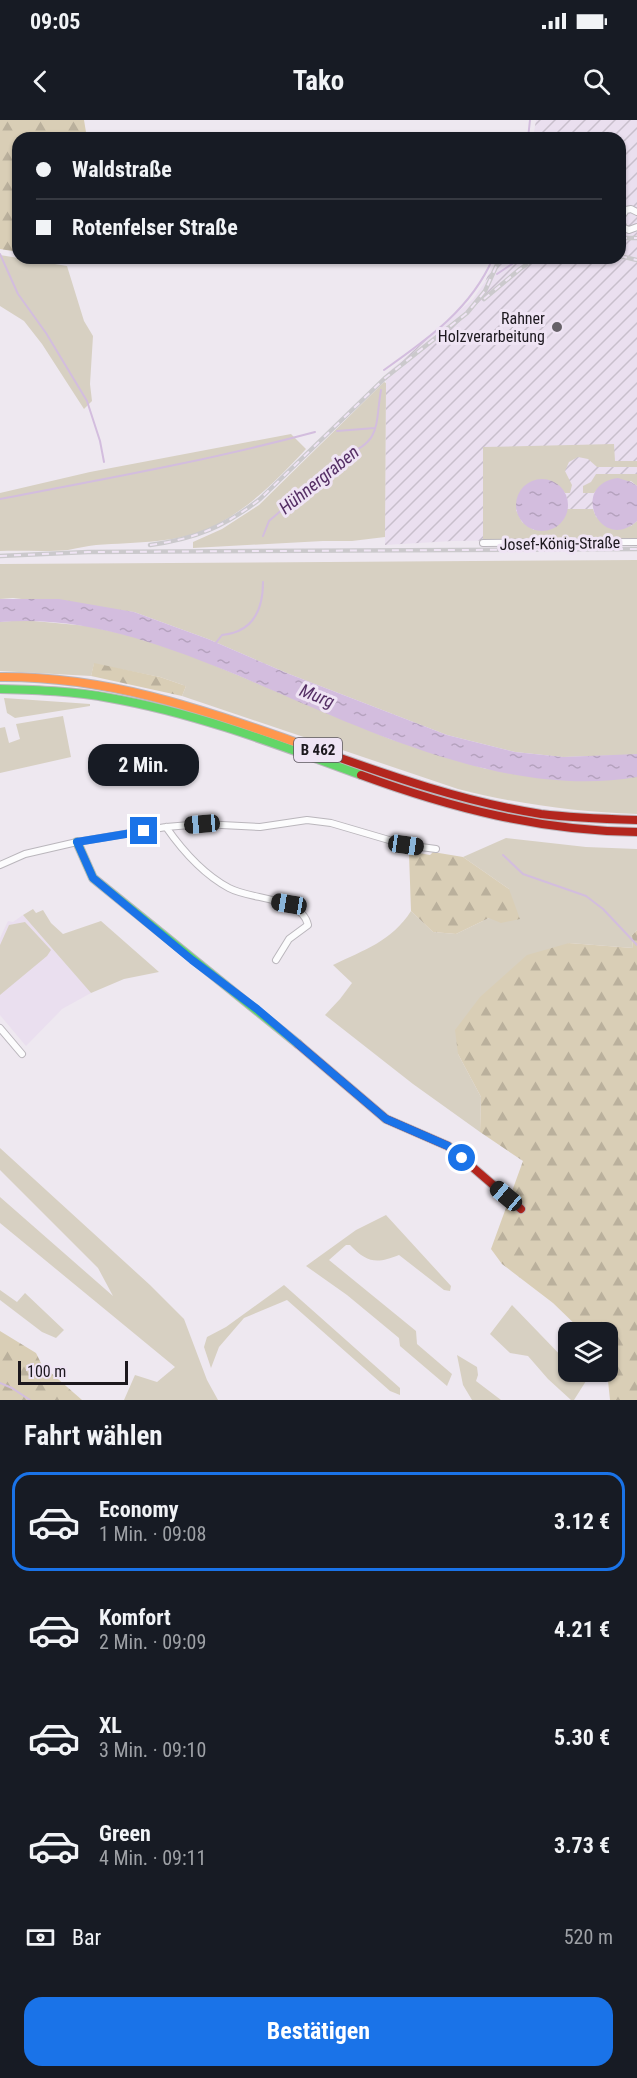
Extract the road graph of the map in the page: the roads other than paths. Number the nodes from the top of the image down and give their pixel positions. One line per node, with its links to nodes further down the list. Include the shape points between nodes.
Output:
1 (637, 542): 2 (street, Josef-König-Straße)
2 (483, 543)
3 (0, 677): 5 (main road, B 462, via 68,680 183,703 463,798 548,813)
4 (0, 689): 7 (main road, B 462, via 126,701 182,714 467,810 542,826)
5 (637, 819)
6 (166, 827): 8 (street); 9 (street, via 260,827 308,820); 11 (street, via 182,849 228,888 289,904 302,913 308,925 289,939)
7 (637, 832)
8 (77, 842): 10 (street, via 25,854); 14 (main road, via 93,878 192,960 257,1009 386,1119 448,1146)
9 (436, 849)
10 (0, 865)
11 (276, 960)
12 (0, 1028): 13 (street)
13 (22, 1054)
14 (521, 1209)

